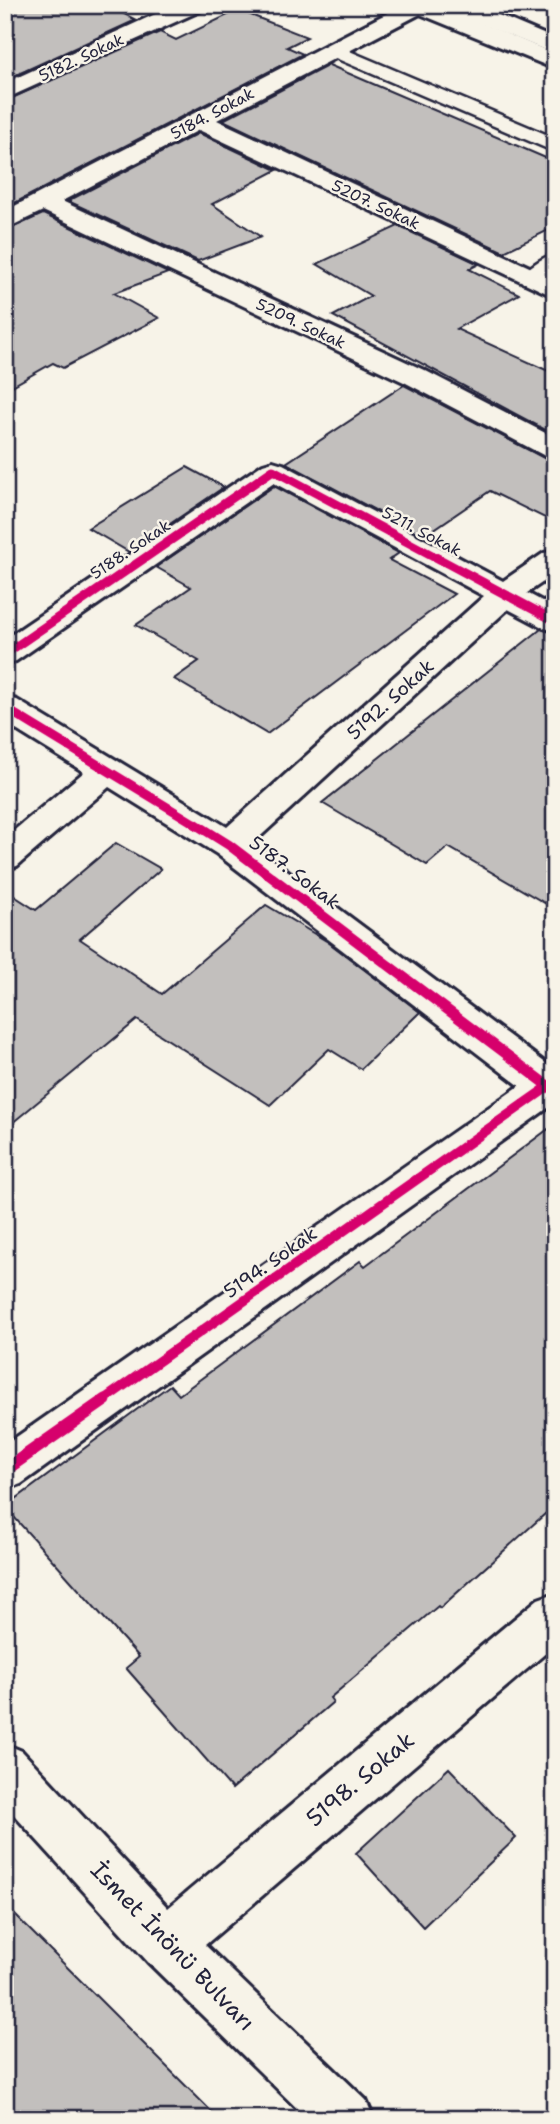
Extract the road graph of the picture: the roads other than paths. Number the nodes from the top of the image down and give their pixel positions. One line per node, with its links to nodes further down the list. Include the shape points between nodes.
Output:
1 (194, 5): 7 (main road, 5182. Sokak)
2 (455, 5): 4 (main road)
3 (419, 6): 5 (main road, 5184. Sokak); 6 (main road)
4 (555, 47)
5 (333, 50): 8 (main road, 5184. Sokak); 9 (lane)
6 (555, 62)
7 (5, 92)
8 (197, 120): 10 (main road, 5184. Sokak); 13 (main road, 5207. Sokak)
9 (555, 146)
10 (44, 202): 11 (main road, 5184. Sokak); 15 (main road, 5209. Sokak, via 403,372)
11 (5, 222)
12 (555, 261): 13 (lane)
13 (531, 278): 14 (main road, 5207. Sokak)
14 (555, 289)
15 (555, 450)
16 (273, 470): 18 (main road, 5211. Sokak); 20 (main road, 5188. Sokak)
17 (555, 560): 18 (main road, 5192. Sokak)
18 (506, 593): 19 (main road, 5211. Sokak); 23 (main road, 5192. Sokak)
19 (555, 621)
20 (5, 654)
21 (5, 708): 22 (main road, 5187. Sokak)
22 (106, 771): 23 (main road, 5187. Sokak); 24 (main road)
23 (229, 845): 25 (main road, 5187. Sokak)
24 (5, 857)
25 (553, 1086): 26 (main road, 5194. Sokak)
26 (5, 1470)
27 (555, 1615): 29 (main road, 5198. Sokak)
28 (5, 1768): 29 (main road, İsmet İnönü Bulvarı)
29 (166, 1944): 30 (main road, İsmet İnönü Bulvarı)
30 (347, 2119)

